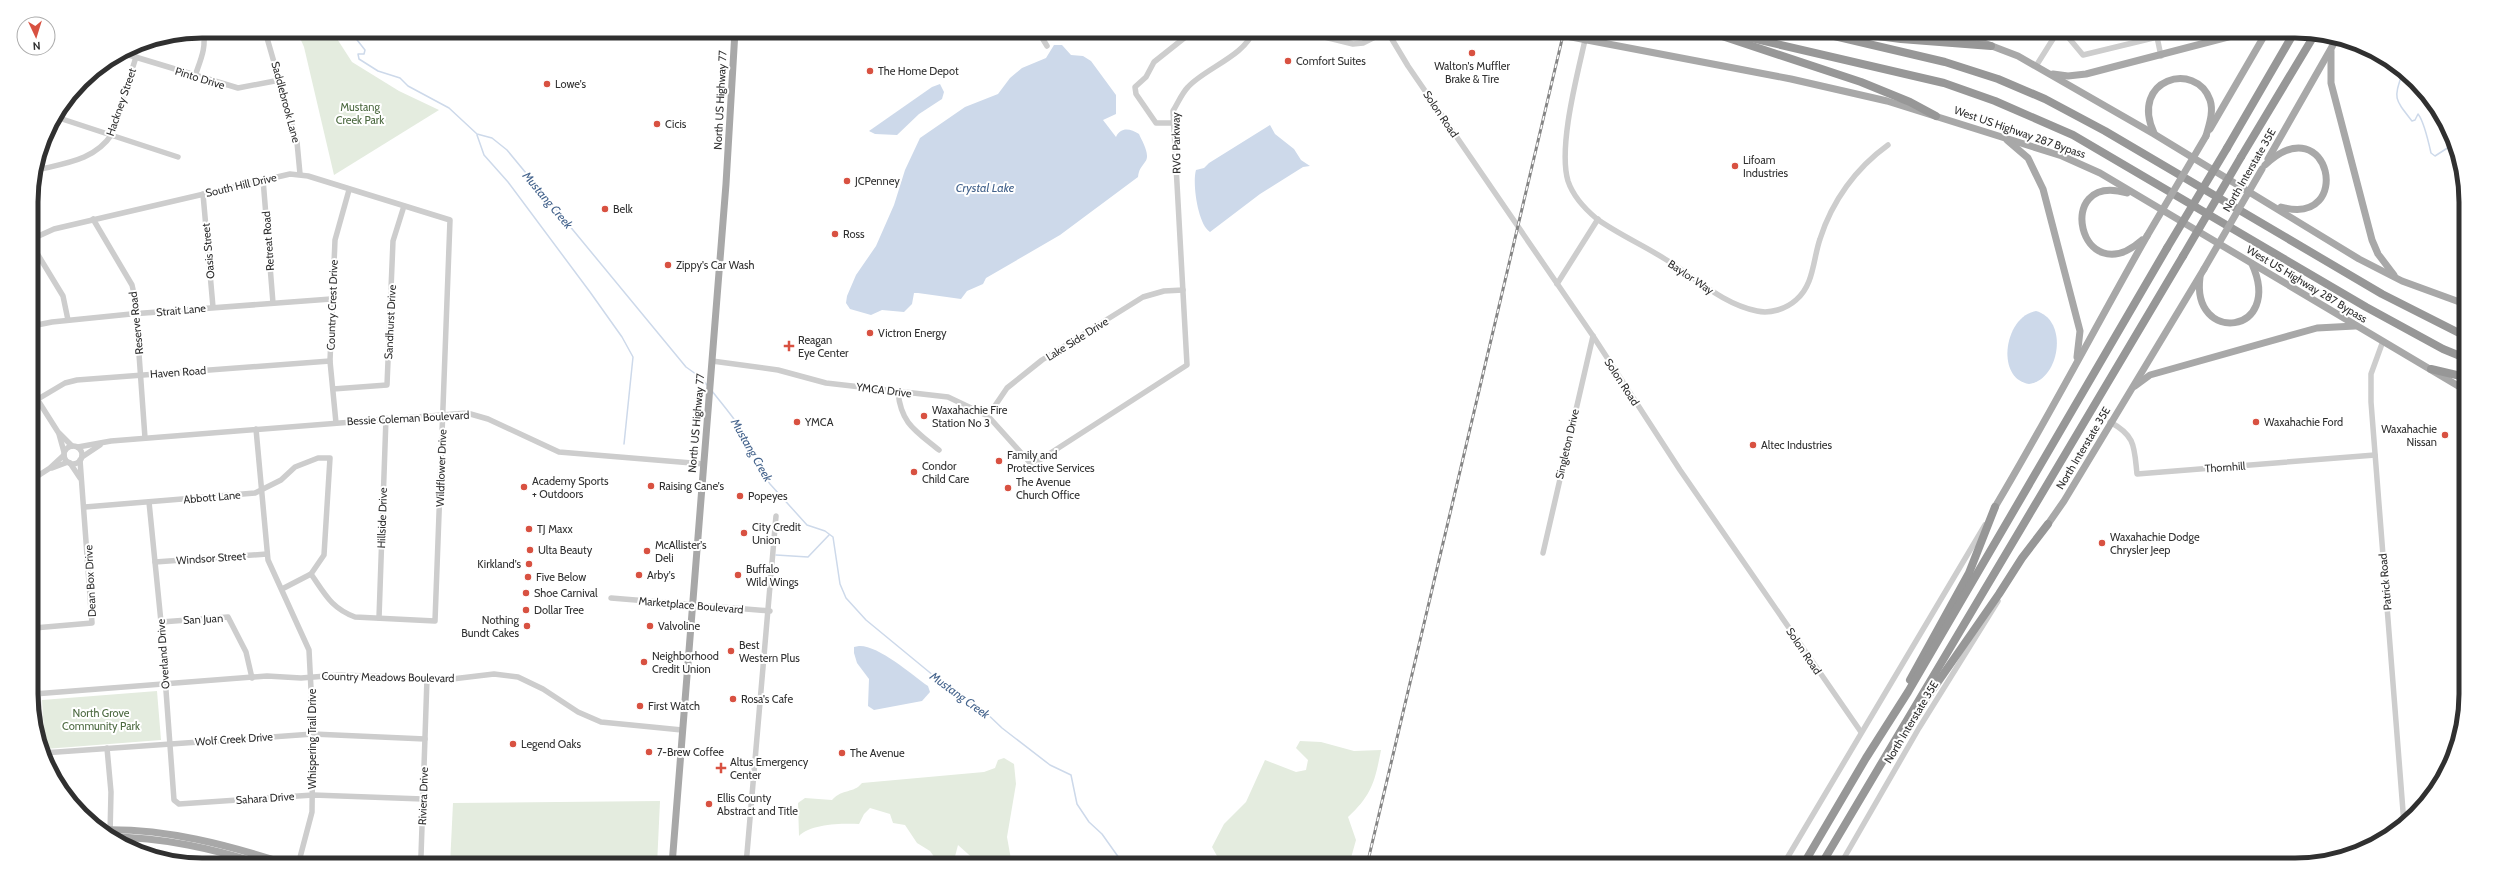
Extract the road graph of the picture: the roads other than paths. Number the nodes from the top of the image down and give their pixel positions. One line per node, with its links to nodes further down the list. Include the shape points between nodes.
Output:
1 (205, 38): 34 (street, via 204,51)
2 (267, 38): 35 (street, Saddlebrook Lane)
3 (735, 38): 78 (main road, North US Highway 77)
4 (1042, 38): 26 (street)
5 (1184, 38): 38 (street, via 1154,62 1146,77 1135,87 1136,94 1156,123)
6 (1248, 38): 38 (street, RVG Parkway, via 1242,47 1188,87 1173,111)
7 (1329, 38): 8 (street, via 1353,44)
8 (1373, 38)
9 (1391, 38): 63 (street, Solon Road)
10 (1575, 38): 24 (main road, West US Highway 287 Bypass)
11 (1728, 38): 36 (highway, via 1861,82 1910,102)
12 (1752, 38): 76 (highway, via 1944,82 1995,100 2073,136 2366,307)
13 (1842, 38): 73 (highway, via 1945,62 1998,79 2045,99 2105,131 2382,294)
14 (1895, 38): 27 (highway)
15 (1960, 38): 27 (main road)
16 (2069, 38): 17 (street, via 2083,55)
17 (2152, 38)
18 (2156, 38): 30 (street)
19 (2226, 38): 30 (main road)
20 (2263, 38): 41 (main road)
21 (2291, 38): 130 (highway, bridge)
22 (2052, 39): 32 (street)
23 (2312, 39): 139 (highway, bridge)
24 (1585, 40): 36 (main road, West US Highway 287 Bypass, via 1791,79 1887,101); 55 (street, Baylor Way, via 1565,151 1565,166 1568,181 1575,195)
25 (2334, 43): 28 (main road, North Interstate 35E)
26 (1047, 46)
27 (1991, 46): 32 (main road)
28 (2330, 51): 45 (main road, North Interstate 35E); 62 (main road, via 2330,83 2372,240 2378,254)
29 (129, 55): 31 (street, Pinto Drive)
30 (2161, 56): 33 (main road, via 2086,74 2068,76)
31 (136, 57): 34 (street, Pinto Drive); 39 (street, Hackney Street)
32 (2036, 66): 33 (main road)
33 (2048, 72): 40 (main road)
34 (195, 76): 35 (street, Pinto Drive, via 238,88)
35 (280, 80): 47 (street, Saddlebrook Lane, via 299,150)
36 (1936, 116): 42 (main road, West US Highway 287 Bypass)
37 (61, 119): 39 (street)
38 (1174, 123): 64 (street, RVG Parkway)
39 (112, 134): 44 (street); 46 (street, Hackney Street, via 92,155)
40 (2154, 134): 41 (main road, via 2148,111 2152,94 2163,82 2184,79 2200,86 2210,100 2211,118); 52 (main road)
41 (2206, 136): 58 (main road, bridge)
42 (2003, 137): 51 (main road, West US Highway 287 Bypass, via 2081,164); 79 (main road, via 2028,158 2043,189 2080,331 2079,352)
43 (1888, 145): 55 (street, Baylor Way, via 1866,162 1836,203 1820,239 1811,278 1805,290 1797,300 1774,311 1757,311 1722,298 1676,266)
44 (178, 157)
45 (2263, 167): 52 (main road, via 2281,151 2303,148 2317,156 2326,171 2326,192 2315,204 2303,209 2290,210); 61 (main road, North Interstate 35E, bridge)
46 (41, 169)
47 (300, 174): 48 (street, South Hill Drive); 49 (street, South Hill Drive)
48 (263, 179): 50 (street, South Hill Drive); 67 (street, Retreat Road)
49 (349, 190): 53 (street, South Hill Drive); 65 (street, Country Crest Drive, via 334,240)
50 (203, 194): 54 (street, South Hill Drive); 68 (street, Oasis Street)
51 (2138, 197): 58 (main road, via 2113,190 2096,193 2081,214 2083,233 2095,249 2109,253 2134,247); 60 (main road, West US Highway 287 Bypass)
52 (2272, 204): 62 (main road, via 2359,259)
53 (404, 206): 56 (street, South Hill Drive); 84 (street, Sandhurst Drive, via 393,241 387,385)
54 (93, 219): 57 (street, South Hill Drive, via 54,228); 69 (street, Reserve Road, via 132,285)
55 (1598, 219): 63 (street)
56 (450, 220): 89 (street, Wildflower Drive)
57 (38, 236)
58 (2147, 236): 79 (main road)
59 (38, 255): 70 (street, via 63,296)
60 (2252, 264): 61 (main road, via 2259,281 2260,300 2251,314 2242,321 2221,322 2206,313 2200,297); 72 (main road, West US Highway 287 Bypass)
61 (2202, 272): 86 (main road, North Interstate 35E)
62 (2397, 278): 66 (main road)
63 (1557, 284): 74 (street, Solon Road)
64 (1183, 290): 90 (street, Lake Side Drive, via 1164,291 1143,297 1042,360 1007,388); 105 (street, RVG Parkway, via 1187,365)
65 (332, 299): 67 (street, Strait Lane); 77 (street, Country Crest Drive)
66 (2459, 302)
67 (273, 303): 68 (street, Strait Lane)
68 (213, 307): 69 (street, Strait Lane)
69 (137, 313): 70 (street, Strait Lane); 81 (street, Reserve Road)
70 (68, 320): 71 (street, Strait Lane)
71 (38, 325)
72 (2357, 326): 75 (main road, West US Highway 287 Bypass); 86 (main road, via 2317,328 2165,370 2143,379)
73 (2459, 333)
74 (1593, 336): 115 (street, Singleton Drive); 133 (street, Solon Road, via 1680,470)
75 (2383, 342): 80 (main road, West US Highway 287 Bypass); 101 (street, Patrick Road, via 2371,374)
76 (2459, 355)
77 (330, 360): 81 (street, Haven Road); 84 (street, Country Crest Drive)
78 (712, 364): 85 (street, YMCA Drive, via 778,370 826,383); 104 (main road, North US Highway 77)
79 (2074, 368): 112 (main road)
80 (2431, 369): 82 (highway); 83 (main road, West US Highway 287 Bypass)
81 (140, 375): 87 (street, Haven Road, via 76,380 65,383); 96 (street, Reserve Road)
82 (2459, 376)
83 (2459, 386)
84 (333, 389): 92 (street, Country Crest Drive)
85 (898, 392): 90 (street, YMCA Drive, via 948,397); 99 (street, via 900,412 905,420)
86 (2128, 393): 93 (main road, North Interstate 35E)
87 (38, 399)
88 (38, 405): 95 (street)
89 (443, 414): 91 (street, Bessie Coleman Boulevard); 104 (street, Bessie Coleman Boulevard, via 467,413 480,416 559,452); 123 (street, Wildflower Drive, via 435,621)
90 (988, 416): 105 (street, YMCA Drive)
91 (386, 418): 92 (street, Bessie Coleman Boulevard); 123 (street, Hillside Drive)
92 (336, 422): 94 (street, Bessie Coleman Boulevard)
93 (2110, 422): 101 (street, Thornhill, via 2129,435 2134,444 2137,474); 114 (main road, North Interstate 35E)
94 (256, 429): 96 (street, Bessie Coleman Boulevard); 109 (street, Whispering Trail Drive)
95 (58, 432): 98 (street); 100 (street)
96 (145, 438): 97 (street, Bessie Coleman Boulevard)
97 (104, 443): 98 (street, Bessie Coleman Boulevard); 102 (street, Bessie Coleman Boulevard)
98 (75, 446): 100 (street); 102 (street, via 81,451)
99 (939, 450)
100 (64, 454): 103 (street); 106 (street)
101 (2375, 455): 143 (street, Patrick Road)
102 (81, 458): 103 (street, via 76,463); 108 (street, Dean Box Drive)
103 (69, 463): 106 (street); 108 (street, Dean Box Drive)
104 (704, 464): 121 (main road, North US Highway 77)
105 (1032, 465)
106 (50, 468): 107 (street)
107 (38, 476)
108 (81, 480): 111 (street, Dean Box Drive)
109 (261, 492): 110 (street, Abbott Lane); 116 (street, Whispering Trail Drive); 118 (street, Abbott Lane, via 281,480 295,467 318,458 330,458 324,555)
110 (149, 502): 111 (street, Abbott Lane); 117 (street, Overland Drive)
111 (85, 507): 125 (street, Dean Box Drive, via 92,623)
112 (1995, 507): 130 (highway, via 1968,573 1911,676); 133 (street)
113 (776, 516): 122 (street)
114 (2048, 524): 139 (highway); 156 (street, North Interstate 35E, via 1919,728)
115 (1543, 553)
116 (267, 554): 117 (street, Windsor Street); 119 (street, Whispering Trail Drive)
117 (155, 562): 124 (street, Overland Drive)
118 (311, 574): 119 (street); 123 (street, via 333,606 343,613 355,617)
119 (282, 589): 126 (street, Whispering Trail Drive, via 307,642)
120 (611, 598): 121 (street, Marketplace Boulevard)
121 (693, 605): 122 (street, Marketplace Boulevard); 132 (main road, North US Highway 77)
122 (770, 611): 152 (street)
123 (379, 618)
124 (161, 622): 127 (street, San Juan, via 228,617 246,652); 129 (street, Overland Drive)
125 (38, 628)
126 (312, 677): 127 (street, Country Meadows Boulevard); 128 (street, Country Meadows Boulevard, via 339,675); 134 (street, Whispering Trail Drive)
127 (252, 678): 129 (street, Country Meadows Boulevard)
128 (427, 678): 132 (street, Country Meadows Boulevard, via 452,679 494,674 518,677 543,689 578,712 601,722); 135 (street, Riviera Drive)
129 (166, 683): 131 (street, Country Meadows Boulevard); 136 (street, Overland Drive)
130 (1908, 692): 154 (highway)
131 (38, 694)
132 (682, 730): 151 (main road, North US Highway 77)
133 (1861, 732): 153 (street)
134 (313, 734): 135 (street, Wolf Creek Drive); 136 (street, Wolf Creek Drive); 140 (street, Whispering Trail Drive)
135 (426, 739): 141 (street, Riviera Drive)
136 (170, 744): 137 (street, Wolf Creek Drive); 142 (street, Overland Drive, via 174,800)
137 (107, 748): 138 (street, Wolf Creek Drive); 144 (street)
138 (49, 753)
139 (1879, 767): 155 (highway)
140 (313, 795): 141 (street, Sahara Drive); 142 (street, Sahara Drive); 149 (street, Whispering Trail Drive, via 309,829)
141 (423, 799): 150 (street, Riviera Drive)
142 (179, 804)
143 (2403, 817)
144 (110, 829)
145 (119, 835): 148 (main road, via 161,832 215,842)
146 (122, 837): 147 (main road, via 190,845)
147 (239, 858)
148 (267, 858)
149 (300, 858)
150 (420, 858)
151 (673, 858)
152 (747, 858)
153 (1787, 858)
154 (1807, 858)
155 (1825, 858)
156 (1844, 858)

